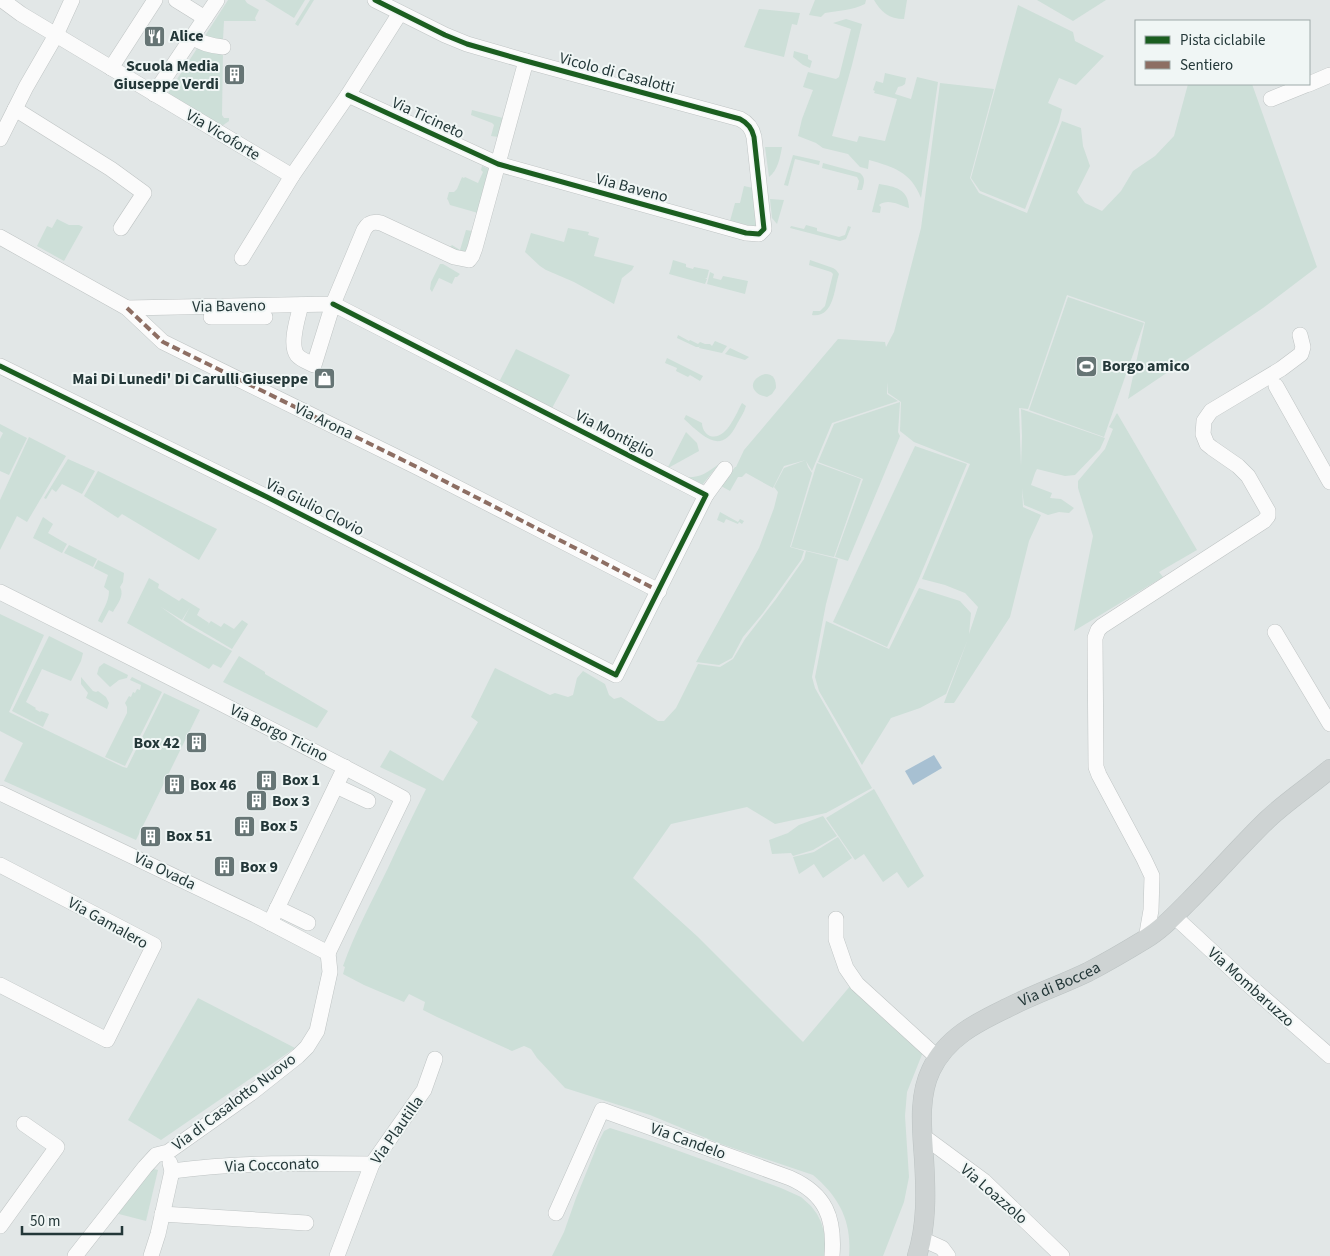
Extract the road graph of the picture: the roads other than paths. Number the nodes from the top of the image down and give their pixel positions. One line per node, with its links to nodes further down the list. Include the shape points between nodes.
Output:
1 (2, 0): 9 (street, Via Vicoforte)
2 (72, 0): 9 (street)
3 (155, 0): 13 (street)
4 (176, 0): 8 (street)
5 (217, 0): 8 (street)
6 (375, 0): 7 (street, Vicolo di Casalotti)
7 (400, 13): 12 (street, Vicolo di Casalotti, via 457,40); 18 (street)
8 (205, 18): 10 (street)
9 (56, 34): 13 (street, Via Vicoforte); 20 (street)
10 (192, 38): 11 (street, via 206,45); 17 (street)
11 (223, 47)
12 (526, 62): 22 (street); 25 (street, Vicolo di Casalotti, via 746,122 754,137 764,229)
13 (111, 68): 17 (street, Via Vicoforte)
14 (1330, 75): 15 (street)
15 (1310, 83)
16 (1306, 85): 19 (street)
17 (154, 94): 23 (street, Via Vicoforte)
18 (348, 95): 22 (street, Via Ticineto); 23 (street)
19 (1271, 99)
20 (15, 109): 21 (street); 24 (street, via 144,193)
21 (0, 139)
22 (498, 164): 25 (street, Via Baveno); 28 (street, via 469,260 454,257 372,222 364,230)
23 (292, 176): 27 (street)
24 (121, 228)
25 (759, 234)
26 (0, 236): 30 (street, Via Arona)
27 (242, 258)
28 (333, 304): 29 (street, Via Baveno); 29 (street, via 314,365 298,356 294,349); 39 (street, Via Montiglio)
29 (300, 305): 31 (street, Via Baveno)
30 (127, 308): 31 (street, Via Baveno); 40 (street, Via Arona, via 163,342)
31 (242, 312): 32 (street); 33 (street)
32 (265, 317)
33 (211, 318)
34 (1300, 336): 55 (street, via 1301,354 1211,411 1204,421 1203,434 1207,444 1248,476 1268,516 1102,626 1095,638 1097,771 1152,876)
35 (0, 366): 40 (street, Via Giulio Clovio, via 267,497 616,675)
36 (1276, 386): 38 (street)
37 (725, 469): 39 (street)
38 (1330, 482)
39 (706, 495): 40 (street)
40 (659, 591)
41 (0, 592): 44 (street, Via Borgo Ticino)
42 (1275, 632): 43 (street)
43 (1330, 724)
44 (345, 767): 46 (street); 56 (street, Via Borgo Ticino, via 403,798)
45 (1330, 769): 51 (main road, Via di Boccea, via 1269,818)
46 (336, 786): 48 (street); 50 (street)
47 (0, 793): 53 (street, Via Ovada)
48 (368, 802)
49 (0, 865): 57 (street, Via Gamalero, via 154,945 107,1040)
50 (277, 908): 53 (street); 54 (street)
51 (1174, 916): 55 (main road, Via di Boccea); 58 (street, Via Mombaruzzo, via 1256,991)
52 (836, 919): 59 (street, via 836,939 846,968 857,984)
53 (270, 923): 56 (street, Via Ovada)
54 (308, 923)
55 (1146, 939): 59 (main road, Via di Boccea, via 1089,971 977,1022 956,1037)
56 (328, 953): 63 (street, Via di Casalotto Nuovo, via 330,972 315,1036 298,1056 250,1094)
57 (0, 985)
58 (1328, 1049)
59 (938, 1058): 62 (main road, Via di Boccea, via 924,1090)
60 (434, 1059): 64 (street, Via Plautilla, via 424,1090)
61 (24, 1124): 69 (street, via 57,1147)
62 (923, 1136): 70 (main road, Via di Boccea, via 926,1208); 76 (street, Via Loazzolo, via 984,1181)
63 (168, 1152): 65 (street, Via di Casalotto Nuovo); 71 (street, via 156,1155 145,1167)
64 (372, 1164): 65 (street, Via Cocconato, via 295,1163); 73 (street, Via Plautilla)
65 (172, 1171): 67 (street, Via di Casalotto Nuovo)
66 (556, 1213): 74 (street, Via Candelo, via 602,1110 805,1185 827,1212)
67 (162, 1214): 68 (street); 72 (street, Via di Casalotto Nuovo)
68 (306, 1223)
69 (0, 1226)
70 (919, 1247): 75 (street, via 942,1248)
71 (75, 1256)
72 (151, 1256)
73 (337, 1256)
74 (832, 1256)
75 (948, 1256)
76 (1062, 1256)

